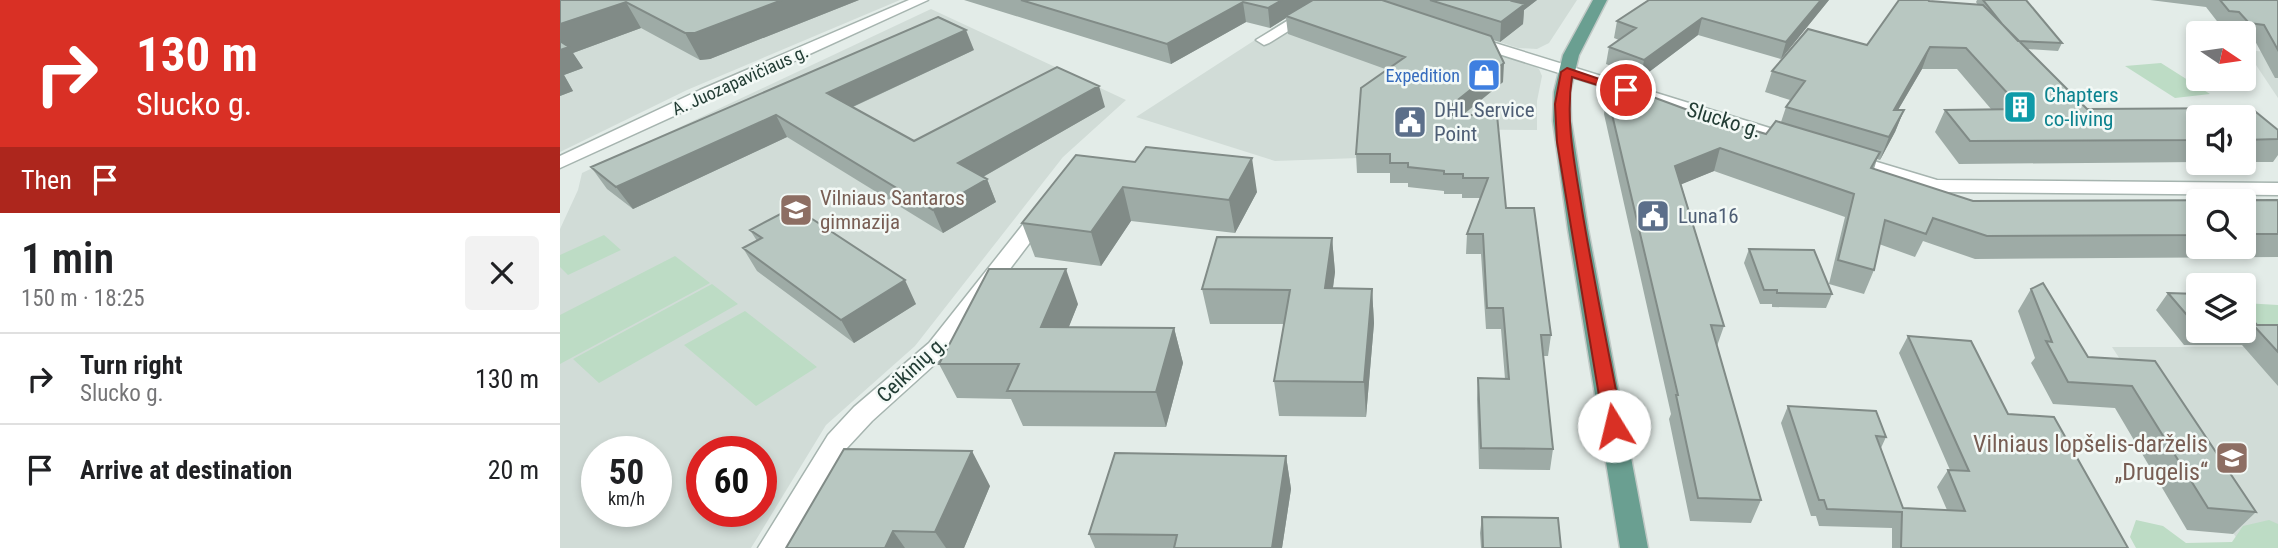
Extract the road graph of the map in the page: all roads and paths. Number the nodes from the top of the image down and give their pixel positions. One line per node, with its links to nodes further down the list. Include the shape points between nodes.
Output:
1 (920, 0): 9 (street, A. Juozapavičiaus g.)
2 (1331, 0): 5 (street)
3 (1600, 0): 6 (main road, via 1576,41)
4 (1460, 37): 6 (street, Slucko g.)
5 (1264, 40)
6 (1567, 72): 7 (street, Slucko g.); 13 (main road, via 1562,104 1564,142)
7 (1809, 146)
8 (1833, 154): 10 (street, via 1936,186)
9 (560, 163)
10 (2278, 189)
11 (1057, 192): 12 (street, Ceikinių g., via 937,349 837,442)
12 (772, 548)
13 (1633, 548)

